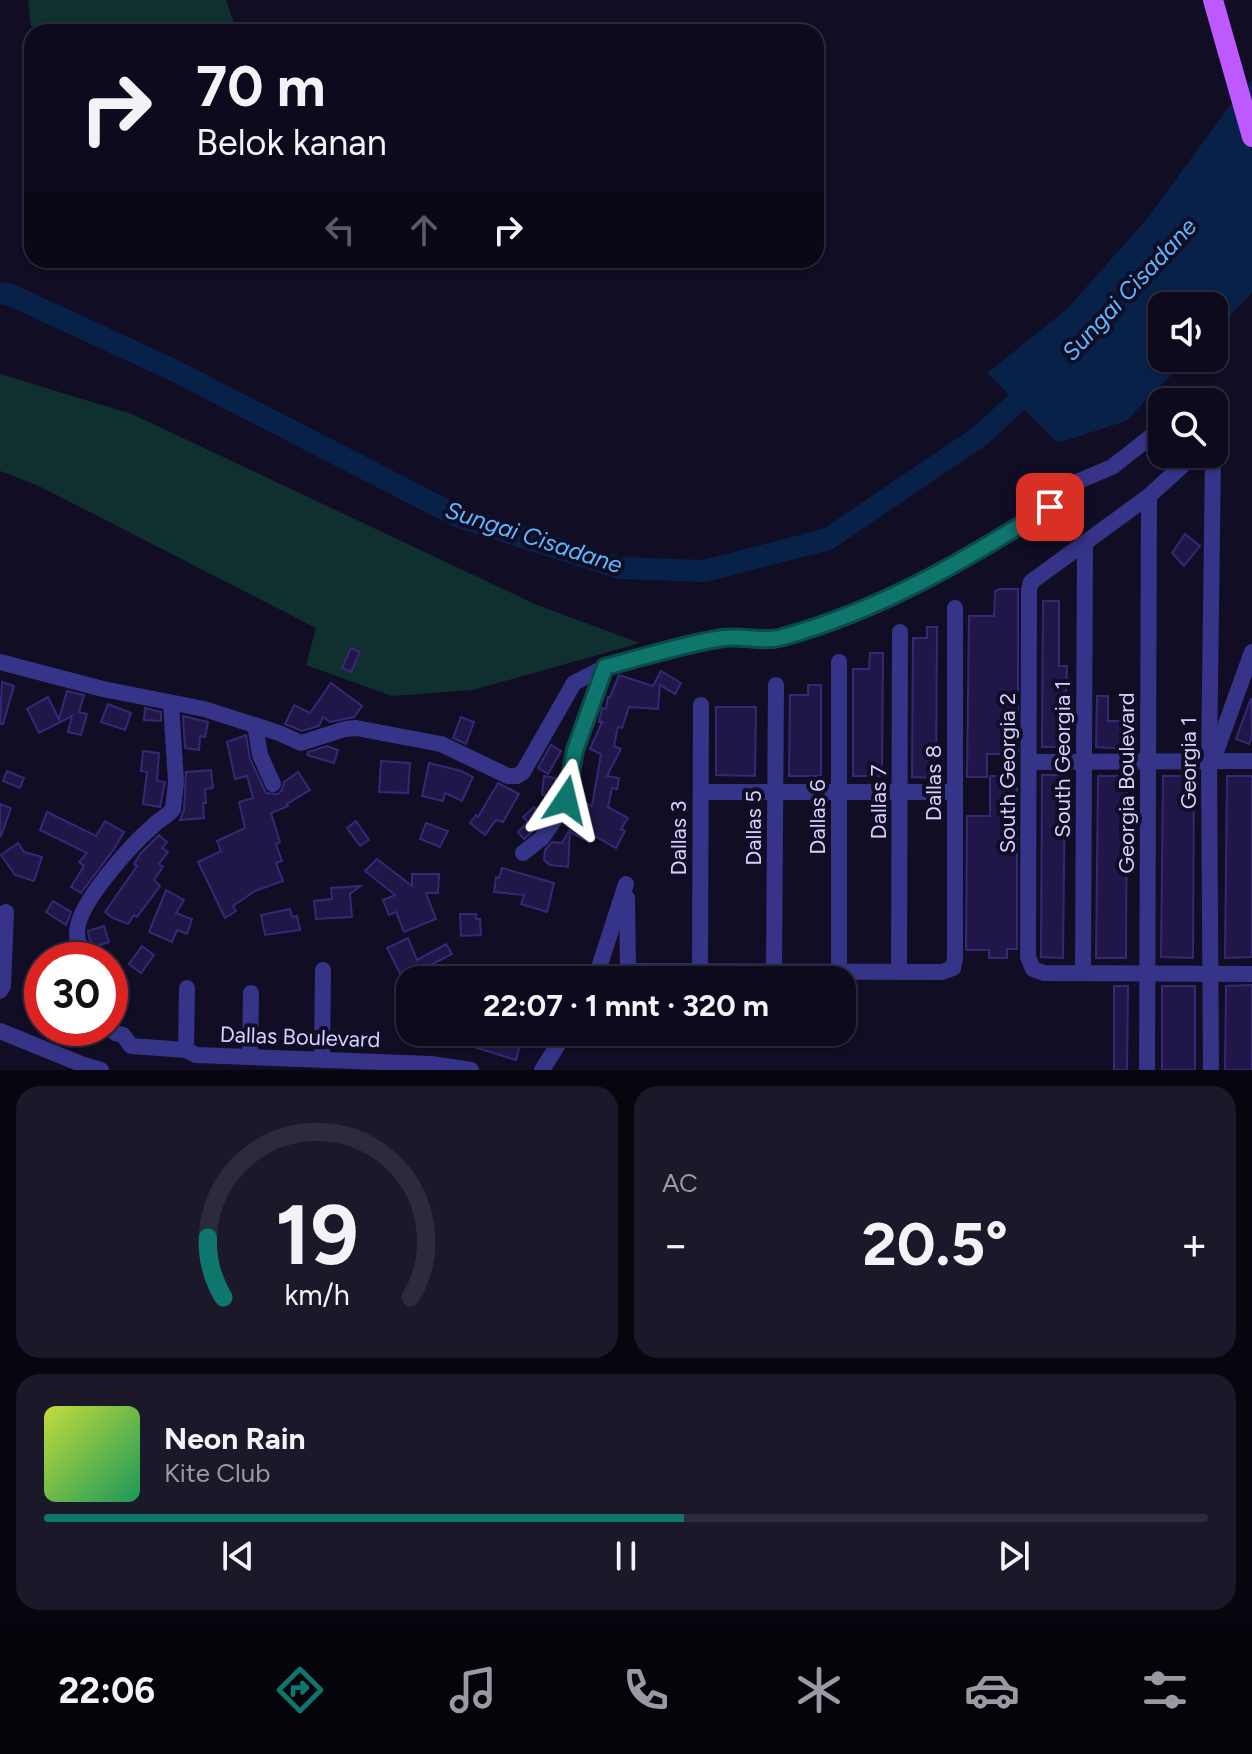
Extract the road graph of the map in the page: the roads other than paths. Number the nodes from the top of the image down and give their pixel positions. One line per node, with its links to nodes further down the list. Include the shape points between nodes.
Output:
1 (1213, 0): 2 (main road)
2 (1252, 137)
3 (1148, 439): 13 (street, via 967,559 873,606 780,638 726,637)
4 (1180, 468): 6 (street)
5 (1212, 468): 22 (street, Georgia 1)
6 (1149, 496): 7 (street); 21 (street, Georgia Boulevard)
7 (1085, 546): 19 (street, South Georgia 2, via 1036,577 1029,590); 20 (street, South Georgia 1)
8 (955, 608): 28 (street, Dallas 8)
9 (900, 632): 27 (street, Dallas 7)
10 (1252, 652): 22 (street, Georgia 1)
11 (0, 662): 15 (street)
12 (839, 662): 26 (street, Dallas 6)
13 (605, 667): 17 (street, via 571,685 517,776 441,744 352,728 301,743); 29 (street, via 575,750 563,808 542,838)
14 (776, 685): 25 (street, Dallas 5)
15 (171, 703): 17 (street); 31 (street, via 173,809 102,880 80,918)
16 (701, 705): 24 (street, Dallas 3)
17 (255, 725): 23 (street)
18 (1252, 761): 22 (street)
19 (1029, 762): 20 (street); 40 (street, South Georgia 2, via 1028,957 1033,969 1044,973)
20 (1084, 762): 21 (street); 40 (street, South Georgia 1)
21 (1148, 762): 22 (street); 41 (street, Georgia Boulevard)
22 (1211, 762): 42 (street, Georgia 1)
23 (273, 784)
24 (701, 792): 25 (street); 34 (street, Dallas 3)
25 (775, 792): 26 (street); 35 (street, Dallas 5)
26 (839, 792): 27 (street); 36 (street, Dallas 6)
27 (900, 792): 28 (street); 39 (street, Dallas 7)
28 (955, 792): 39 (street, Dallas 8, via 953,968)
29 (523, 853)
30 (6, 912): 45 (street)
31 (78, 942)
32 (599, 966): 33 (street, via 626,884)
33 (628, 966)
34 (700, 966)
35 (774, 966)
36 (839, 966)
37 (323, 970): 52 (street)
38 (856, 972): 39 (street)
39 (899, 972)
40 (1083, 973): 41 (street)
41 (1148, 973): 42 (street); 56 (street, Georgia Boulevard)
42 (1211, 974): 43 (street); 57 (street, Georgia 1)
43 (1252, 974)
44 (187, 988): 49 (street)
45 (0, 991)
46 (251, 993): 51 (street)
47 (0, 1031): 53 (street)
48 (128, 1042): 49 (street, Dallas Boulevard)
49 (185, 1045): 51 (street, Dallas Boulevard, via 196,1055)
50 (553, 1046): 55 (street)
51 (250, 1057): 52 (street, Dallas Boulevard)
52 (322, 1060): 54 (street, Dallas Boulevard)
53 (101, 1070)
54 (471, 1070)
55 (542, 1070)
56 (1147, 1070)
57 (1211, 1070)

